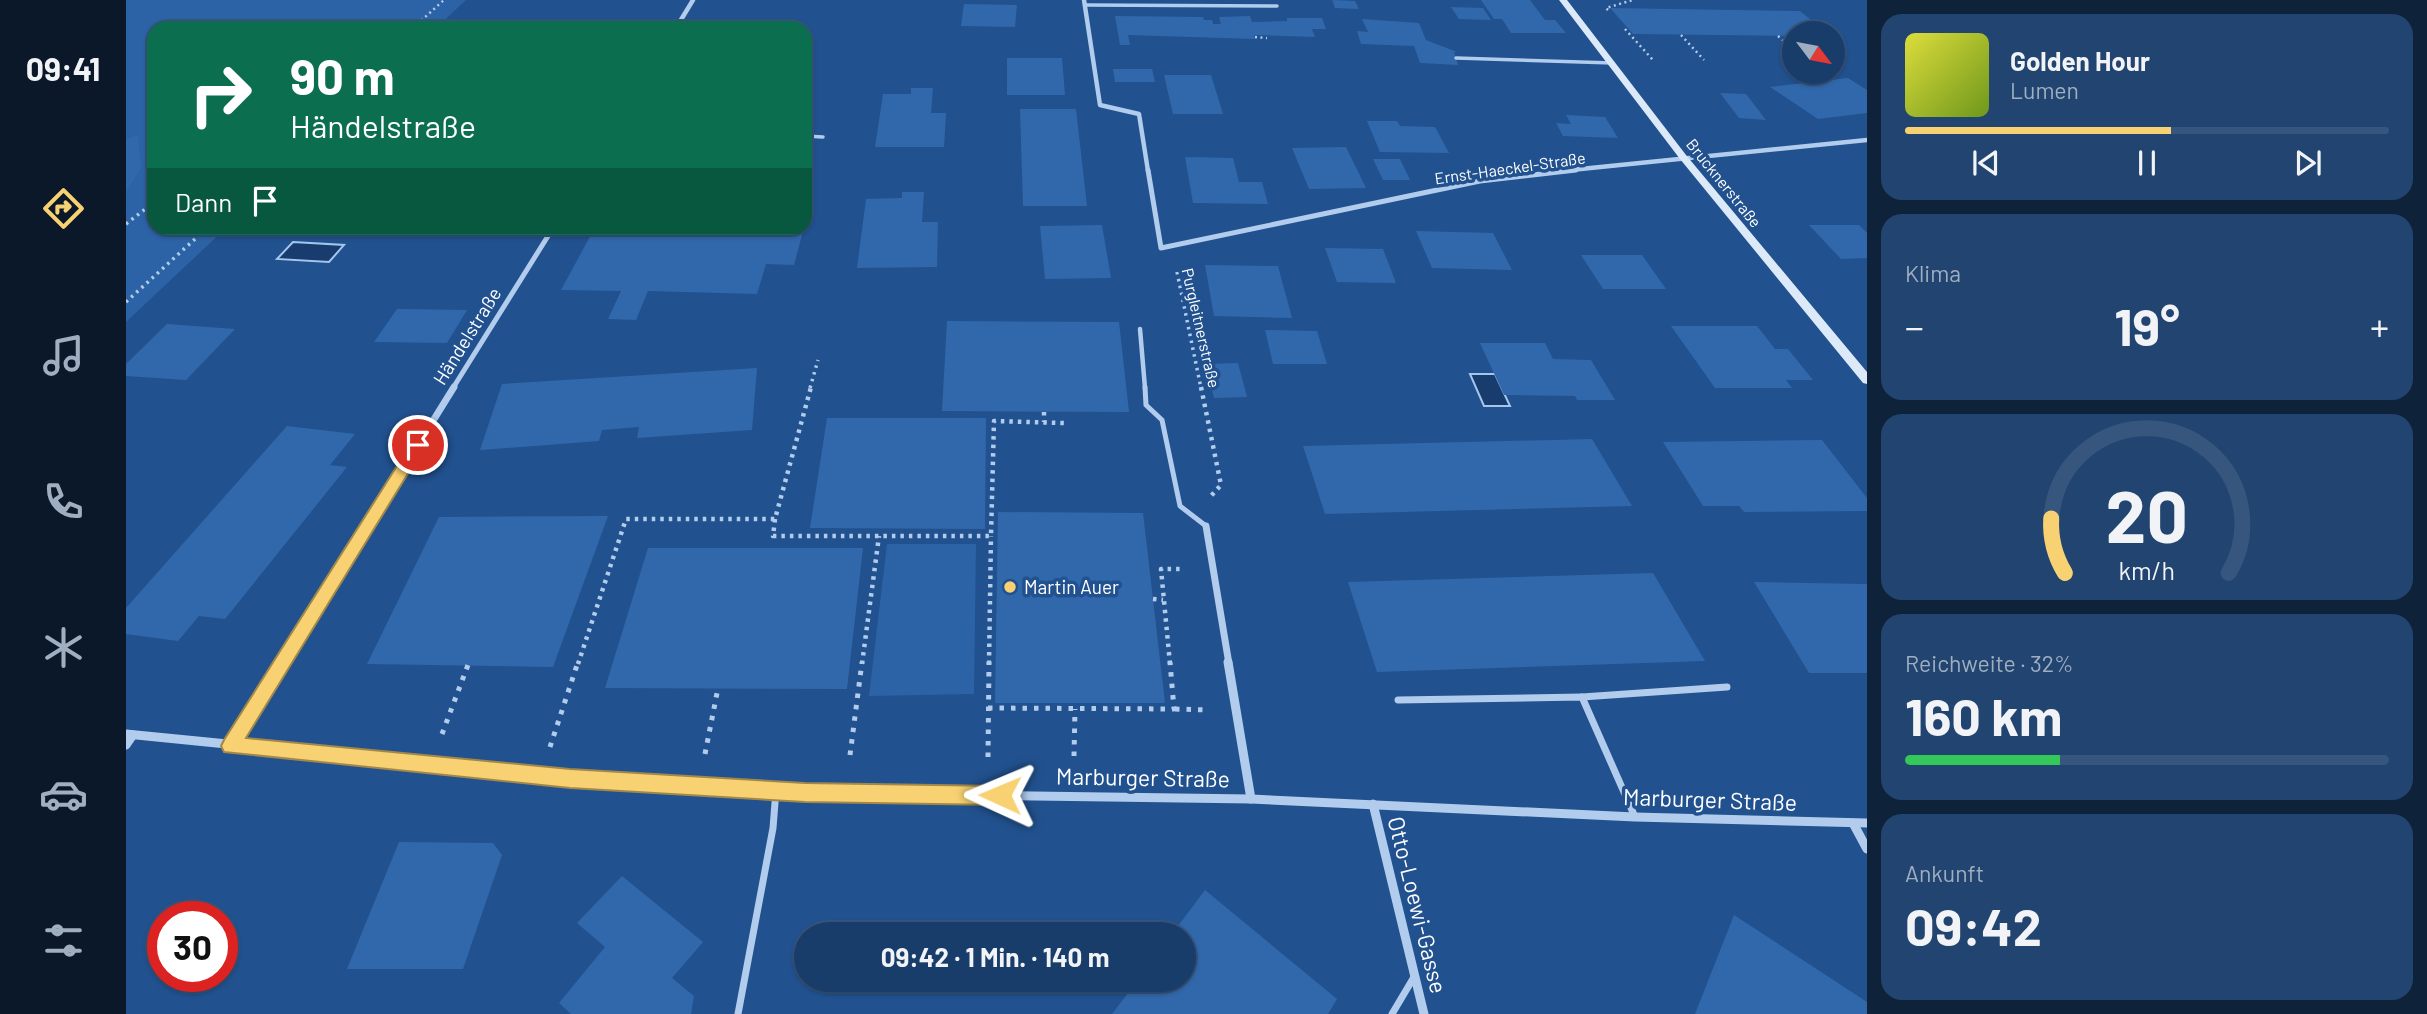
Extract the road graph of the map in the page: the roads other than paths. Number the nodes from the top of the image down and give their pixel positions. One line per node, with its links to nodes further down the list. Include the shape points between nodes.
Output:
1 (693, 0): 5 (street)
2 (1563, 0): 7 (main road, Brucknerstraße)
3 (1085, 2): 4 (lane); 13 (street, Purgleitnerstraße, via 1100,105 1139,114)
4 (1277, 6)
5 (680, 21)
6 (1456, 58): 7 (lane)
7 (1613, 63): 11 (main road, Brucknerstraße)
8 (812, 136): 9 (lane)
9 (823, 137)
10 (1867, 140): 11 (street, Ernst-Haeckel-Straße)
11 (1683, 158): 13 (street, Ernst-Haeckel-Straße, via 1480,181); 15 (main road, Brucknerstraße)
12 (549, 235): 22 (street, Händelstraße)
13 (1161, 248)
14 (1140, 329): 16 (lane, via 1146,405 1162,420 1180,506)
15 (1867, 380)
16 (1206, 526): 24 (street)
17 (1727, 687): 18 (lane)
18 (1583, 698): 19 (lane); 26 (lane)
19 (1398, 700)
20 (130, 734): 21 (street); 22 (street, Marburger Straße)
21 (126, 746)
22 (231, 746): 23 (street, Marburger Straße, via 570,778)
23 (776, 790): 24 (street, Marburger Straße); 31 (lane)
24 (1251, 799): 25 (street, Marburger Straße)
25 (1373, 804): 26 (street, Marburger Straße); 30 (street, Otto-Loewi-Gasse)
26 (1635, 817): 27 (street, Marburger Straße)
27 (1853, 823): 28 (street, Marburger Straße); 29 (street)
28 (1867, 823)
29 (1867, 849)
30 (1414, 977): 32 (lane); 33 (street, Otto-Loewi-Gasse)
31 (738, 1014)
32 (1392, 1014)
33 (1424, 1014)

